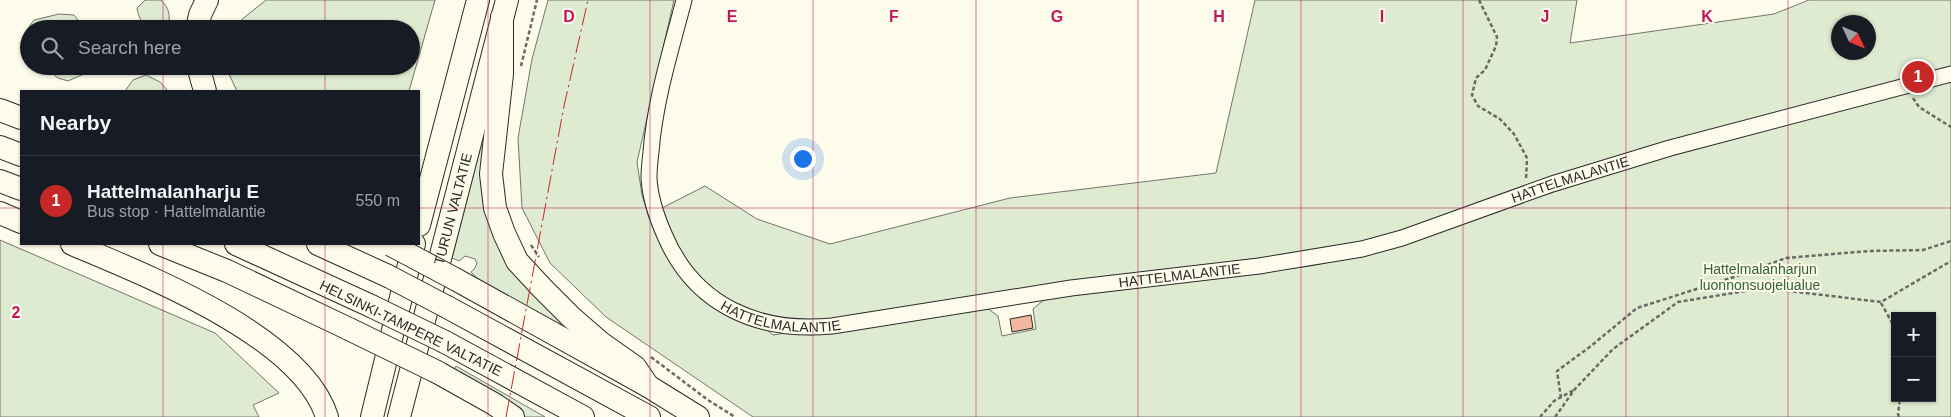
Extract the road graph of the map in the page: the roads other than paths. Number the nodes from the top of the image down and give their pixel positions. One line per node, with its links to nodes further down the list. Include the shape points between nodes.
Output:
1 (207, 0): 5 (highway)
2 (684, 0): 6 (street, HATTELMALANTIE, via 653,124 649,178 653,203 671,252 699,288 731,310 788,327 832,326 1071,288 1307,259 1362,249 1670,148)
3 (476, 2): 16 (highway, TURUN VALTATIE)
4 (505, 8): 24 (highway, via 502,74 491,174 495,208 504,234 517,261 542,288 601,343 635,367); 27 (highway, TURUN VALTATIE)
5 (199, 20)
6 (1951, 74)
7 (201, 75): 8 (highway)
8 (205, 90)
9 (0, 110): 10 (highway)
10 (20, 118)
11 (0, 147): 12 (highway)
12 (20, 155)
13 (0, 181): 14 (highway)
14 (20, 189)
15 (0, 213): 17 (highway)
16 (420, 221)
17 (20, 222)
18 (74, 245): 25 (highway, via 165,285 248,331 291,363 308,382)
19 (162, 245): 28 (highway, bridge, via 349,328 437,372)
20 (238, 245): 29 (highway, HELSINKI-TAMPERE VALTATIE, bridge, via 445,342)
21 (320, 245): 30 (highway, bridge, via 388,276)
22 (392, 245): 24 (highway, bridge)
23 (414, 245): 26 (highway)
24 (648, 386): 31 (highway)
25 (327, 417)
26 (372, 417)
27 (399, 417)
28 (512, 417)
29 (583, 417)
30 (649, 417)
31 (698, 417)

